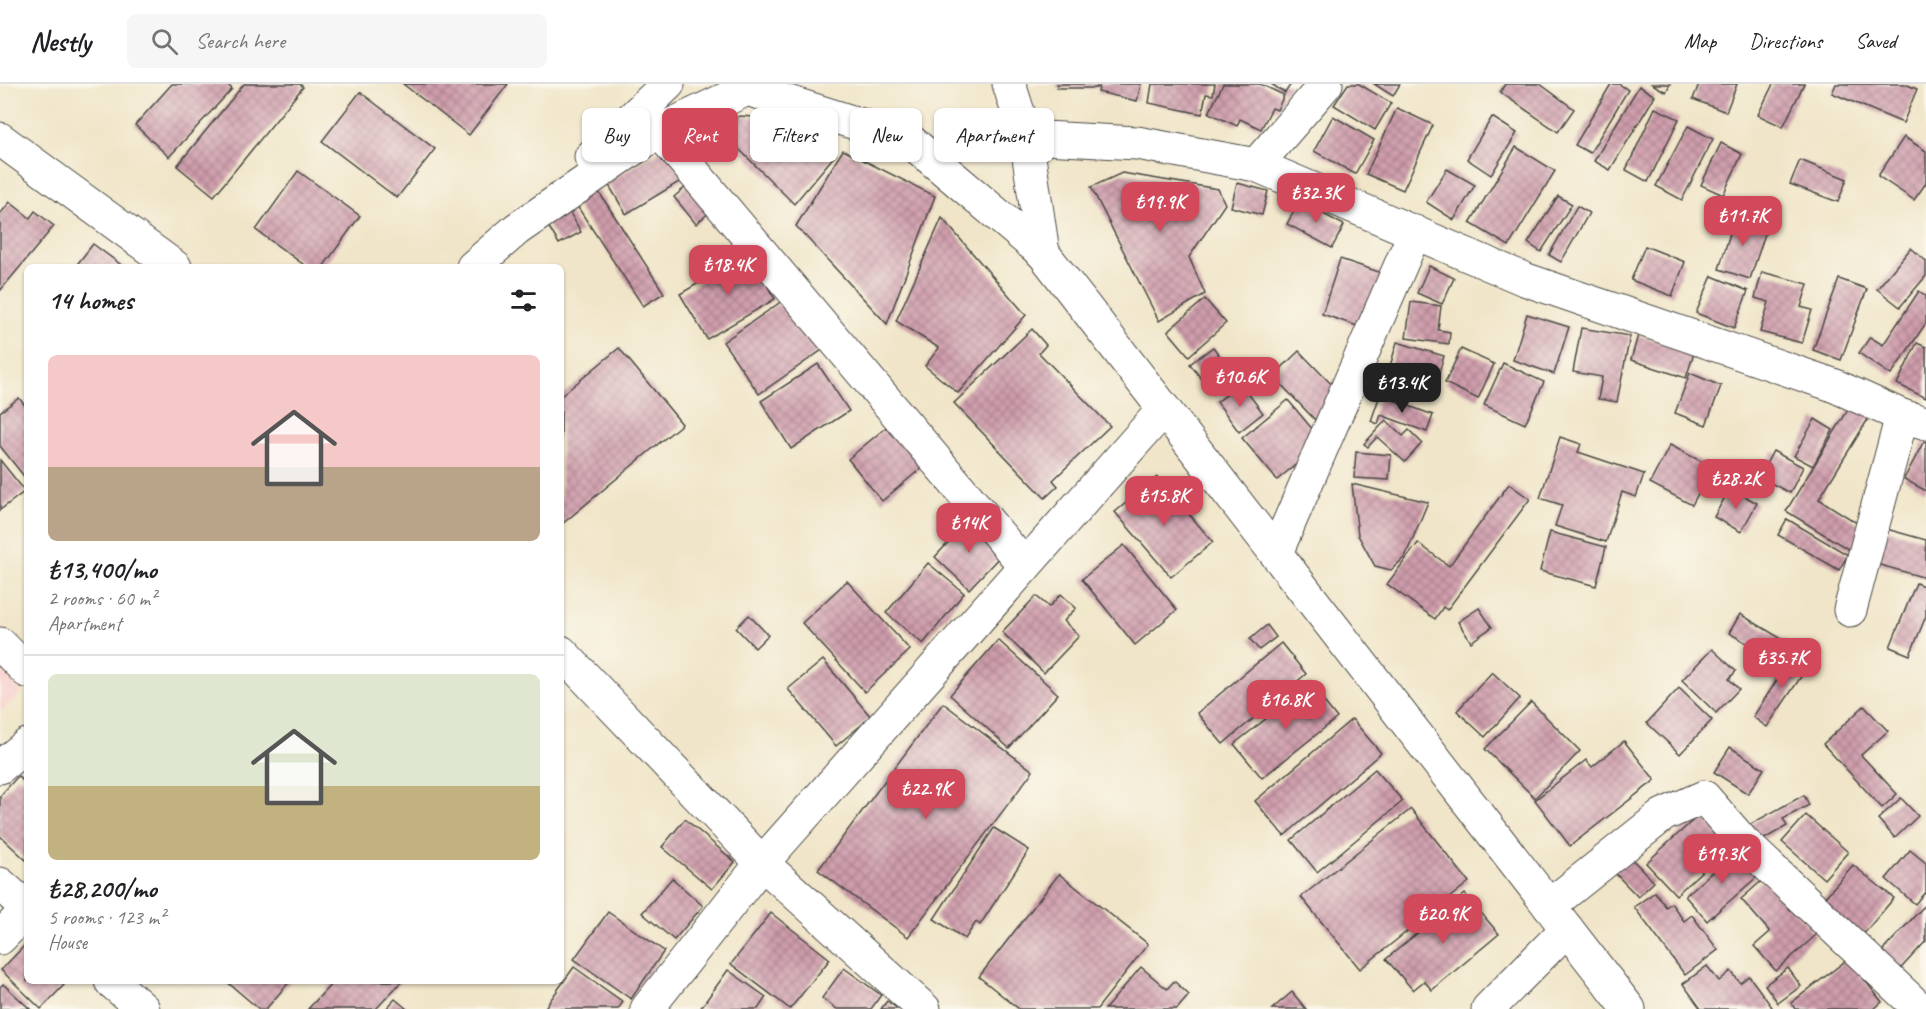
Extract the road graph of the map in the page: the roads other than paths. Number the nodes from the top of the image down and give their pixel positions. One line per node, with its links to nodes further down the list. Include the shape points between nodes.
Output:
1 (668, 84): 10 (street)
2 (1009, 84): 4 (street)
3 (1326, 84): 9 (street)
4 (1017, 108)
5 (659, 130): 10 (street); 12 (street, via 747,89 909,140); 18 (street)
6 (0, 139): 13 (street)
7 (1054, 139): 9 (street, via 1137,143)
8 (1030, 162): 12 (street)
9 (1256, 165): 11 (street)
10 (517, 229): 14 (street)
11 (1414, 232): 16 (street, via 1524,279 1833,385); 17 (street)
12 (1043, 253): 15 (street)
13 (171, 264)
14 (476, 264)
15 (1164, 409): 17 (street); 18 (street)
16 (1914, 419): 19 (street)
17 (1276, 553): 29 (street)
18 (1025, 566): 25 (street)
19 (1850, 609)
20 (0, 644): 22 (street)
21 (564, 655): 25 (street)
22 (24, 668)
23 (24, 747): 24 (street)
24 (0, 767)
25 (762, 863): 33 (street); 34 (street)
26 (0, 884): 27 (street)
27 (24, 906)
28 (24, 912): 30 (street)
29 (1558, 918): 35 (street); 36 (street); 37 (street, via 1663,815 1704,797 1743,842)
30 (0, 938)
31 (114, 984): 32 (street)
32 (143, 1009)
33 (647, 1009)
34 (924, 1009)
35 (1488, 1009)
36 (1629, 1009)
37 (1920, 1009)

